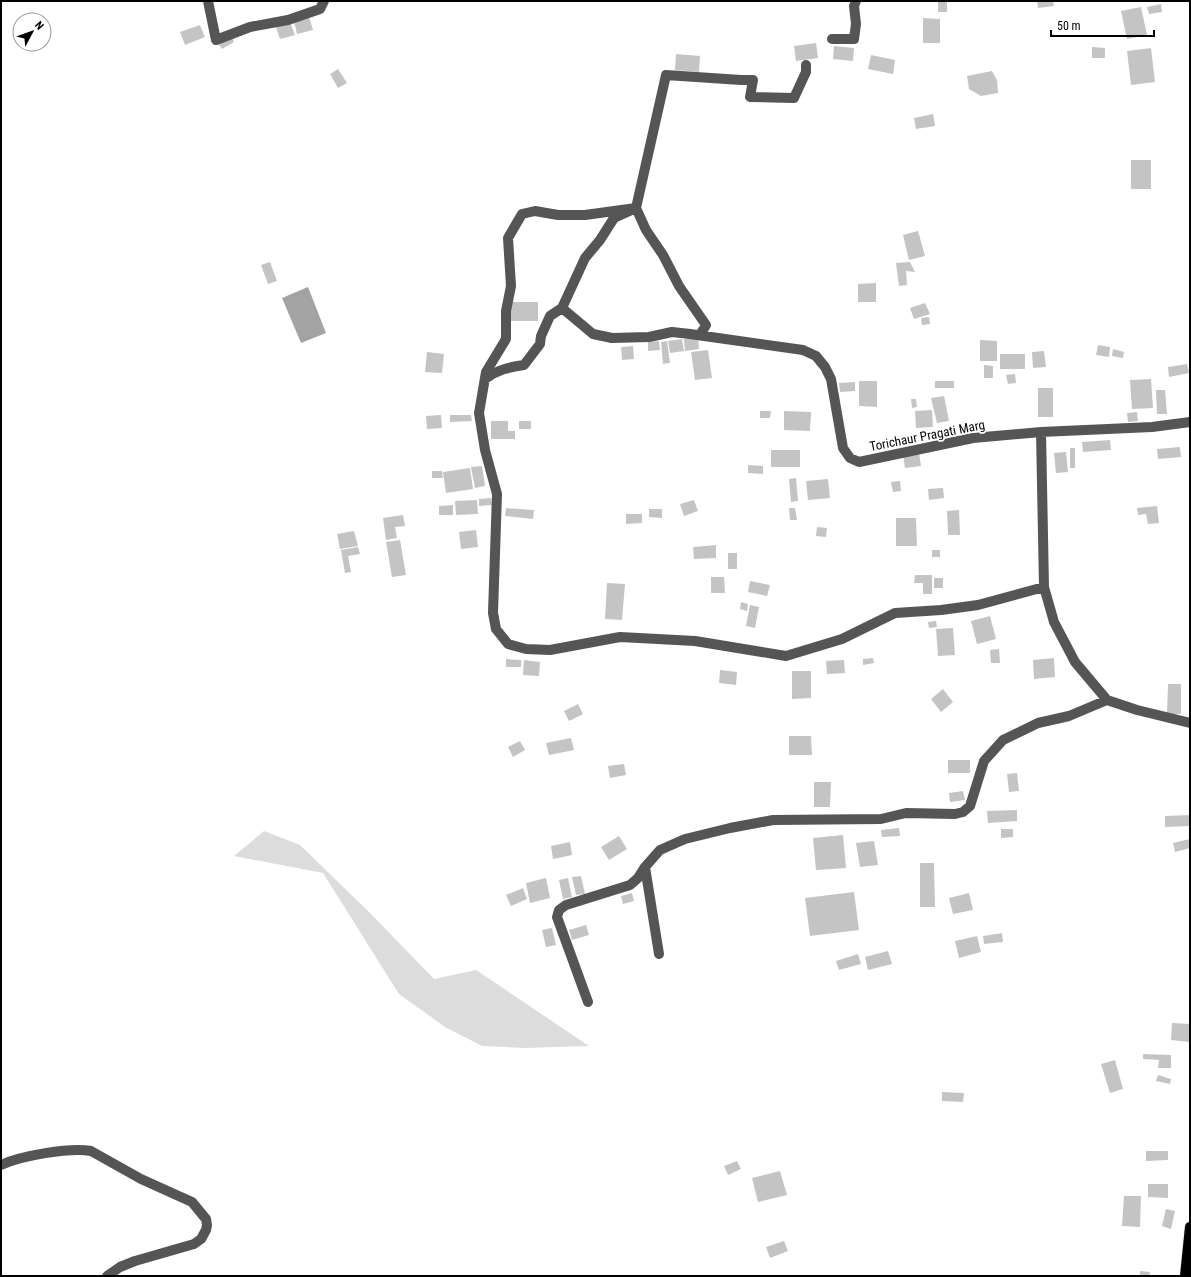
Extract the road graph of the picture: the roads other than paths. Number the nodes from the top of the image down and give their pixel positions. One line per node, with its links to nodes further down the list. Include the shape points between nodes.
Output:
1 (208, 1): 2 (street, via 216,40 250,27 288,20 320,9)
2 (324, 1)
3 (856, 1): 4 (street, via 854,40)
4 (832, 39)
5 (806, 65): 6 (street, via 806,72 794,98 750,97 753,80 666,75)
6 (636, 208): 7 (street, via 614,218 585,258); 8 (street, via 679,286 706,325); 9 (street, via 586,214 558,215 535,211 522,214 508,238 511,286 506,311 506,339 486,372)
7 (562, 308): 8 (street, via 593,334 612,338 672,332); 9 (street, via 550,316 540,344 524,365 500,370)
8 (700, 335): 11 (street, Torichaur Pragati Marg, via 803,350 816,356 825,366 831,379 843,448 850,458 859,462 973,438)
9 (485, 379): 12 (street, via 479,413 485,450 497,494 493,613 496,629 508,644 526,649 550,650 620,637 695,641 786,656 842,638 895,613 978,605)
10 (1190, 422): 11 (street, Torichaur Pragati Marg, via 1152,427)
11 (1042, 432): 12 (street)
12 (1044, 587): 13 (street, via 1054,622 1075,662)
13 (1107, 700): 14 (street); 15 (street, via 1069,716 1038,723 1003,740 984,761 970,806 963,812 906,813 880,819 773,820 685,839 660,850)
14 (1190, 723)
15 (645, 867): 16 (street); 17 (street, via 630,885 566,905 559,910 557,917)
16 (659, 954)
17 (588, 1002)
18 (1, 1165): 20 (street, via 35,1156 90,1151 141,1179 192,1202 206,1219 206,1230 201,1239 194,1244 135,1261 120,1267)
19 (1190, 1227): 21 (main road)
20 (108, 1276)
21 (1185, 1276)

